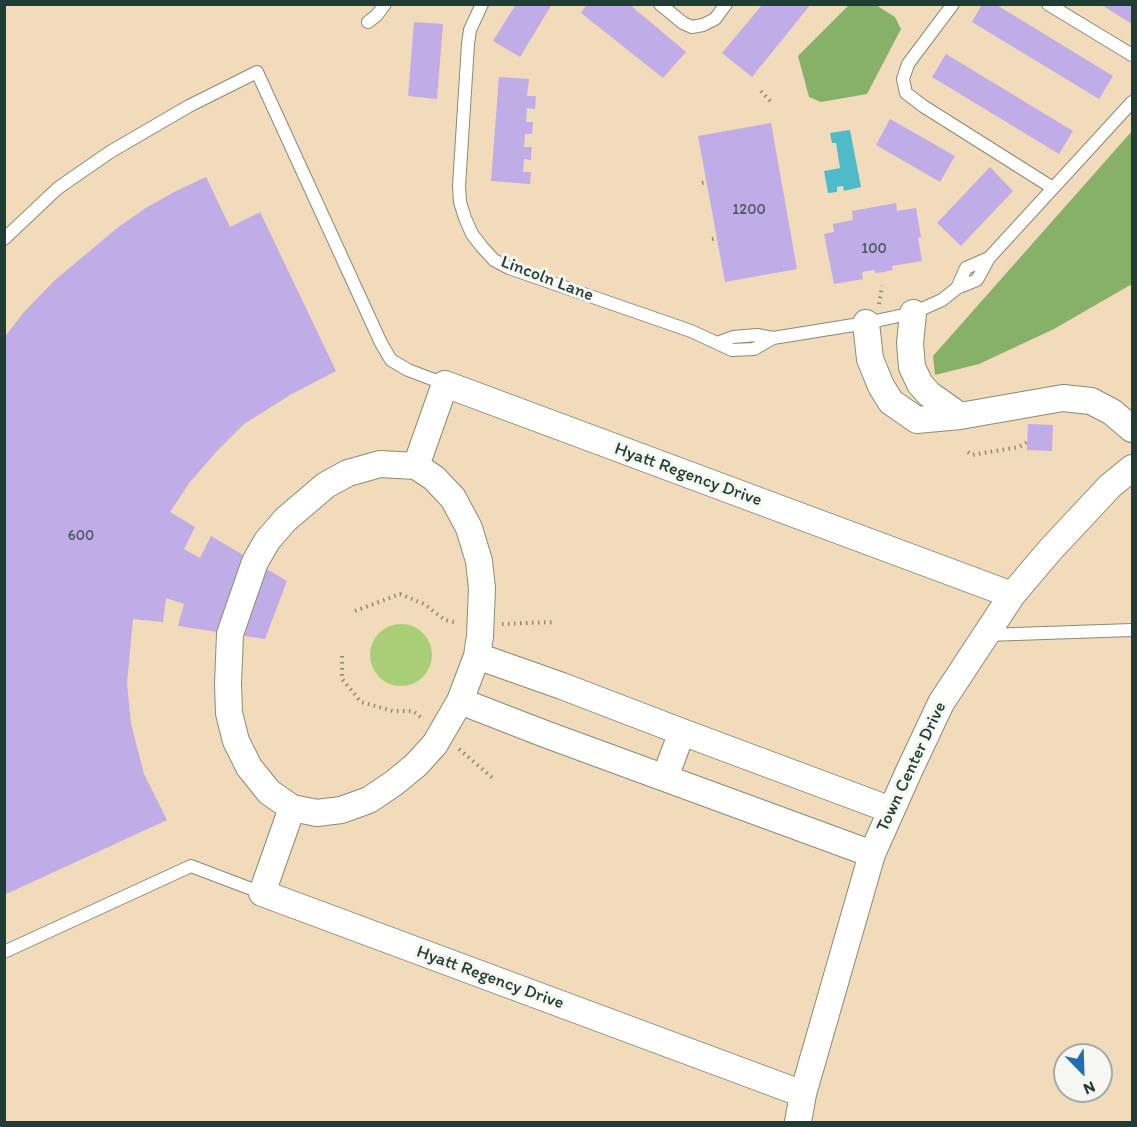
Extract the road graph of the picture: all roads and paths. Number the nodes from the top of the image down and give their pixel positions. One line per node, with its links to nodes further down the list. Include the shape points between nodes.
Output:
1 (386, 4): 7 (lane)
2 (482, 4): 16 (lane, Lincoln Lane, via 468,44 459,186 460,202 472,234 494,260 691,331 732,350 754,349 773,338)
3 (660, 4): 4 (lane, via 692,27 715,19)
4 (726, 4)
5 (953, 4): 12 (lane, via 908,64 903,78 906,93)
6 (1048, 4): 8 (lane)
7 (368, 22)
8 (1132, 55)
9 (761, 91): 10 (path)
10 (770, 102)
11 (1132, 102): 12 (lane, Lincoln Lane)
12 (1053, 188): 15 (lane, Lincoln Lane, via 989,258 977,280)
13 (4, 239): 17 (lane, via 57,188 110,152 256,72 391,360)
14 (882, 286): 16 (path)
15 (913, 313): 16 (lane, Lincoln Lane); 18 (street, via 912,367 929,394)
16 (872, 314): 18 (street, via 870,359 891,402 917,420)
17 (445, 384): 22 (street); 24 (street, Hyatt Regency Drive)
18 (960, 416): 19 (street, via 1064,398 1091,401)
19 (1132, 429)
20 (1027, 442): 21 (path, via 1019,447 972,455)
21 (968, 452)
22 (416, 466): 32 (street, via 453,498 469,528 483,588); 39 (street, via 380,464 348,472 326,485 285,520 255,562 230,634 229,713 236,741 249,767 269,792)
23 (1132, 468): 24 (street, Town Center Drive, via 1110,486)
24 (1012, 595): 30 (street, Town Center Drive)
25 (355, 611): 28 (path, via 400,594 424,604 445,620)
26 (555, 622): 27 (path)
27 (496, 624)
28 (467, 625)
29 (1132, 630): 30 (lane)
30 (987, 635): 40 (street, Town Center Drive, via 941,703)
31 (342, 656): 34 (path, via 342,679 361,702 393,711 413,711)
32 (477, 656): 33 (street); 35 (street)
33 (460, 701): 37 (street); 39 (street, via 422,758 369,800 317,813)
34 (431, 725)
35 (681, 732): 37 (street); 40 (street)
36 (454, 745): 38 (path)
37 (665, 777): 41 (street)
38 (495, 780)
39 (292, 808): 42 (street)
40 (891, 810): 41 (street, Town Center Drive)
41 (872, 854): 44 (street, Town Center Drive)
42 (262, 893): 43 (lane, via 191,866); 44 (street, Hyatt Regency Drive)
43 (4, 952)
44 (803, 1094): 45 (street, Town Center Drive)
45 (798, 1122)

